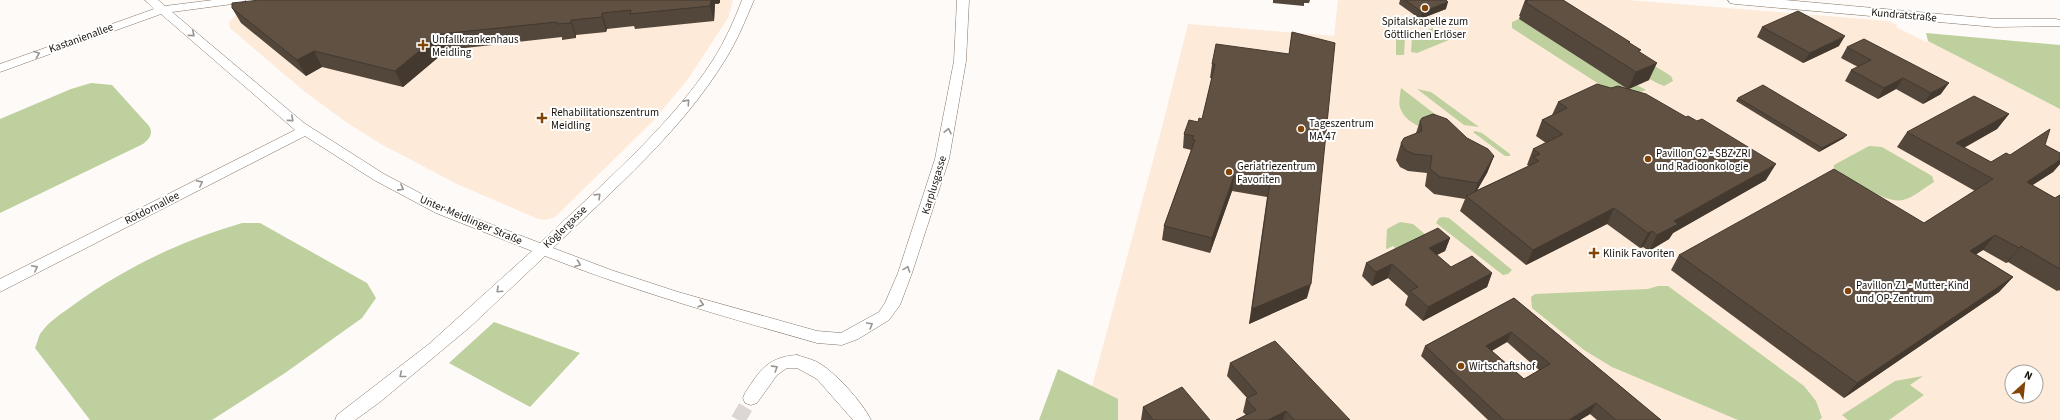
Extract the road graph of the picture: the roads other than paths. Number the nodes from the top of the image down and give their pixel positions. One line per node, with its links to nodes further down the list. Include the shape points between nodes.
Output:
1 (151, 0): 6 (street, Unter-Meidlinger Straße)
2 (240, 0): 6 (street)
3 (748, 0): 10 (street, Köglergasse, one-way to 3, via 645,149 695,93 727,49 742,20)
4 (963, 0): 12 (street, Karplusgasse, one-way to 4, via 884,316 892,305 905,273 942,158 952,111 960,61)
5 (1735, 0): 7 (street, Kundratstraße, via 1995,23)
6 (162, 10): 8 (street, Kastanienallee, one-way to 6); 9 (street, Unter-Meidlinger Straße, one-way to 9)
7 (2058, 24)
8 (0, 68)
9 (305, 130): 10 (street, Unter-Meidlinger Straße, one-way to 10, via 379,177 441,210); 11 (street, Rotdornallee, one-way to 9)
10 (541, 250): 12 (street, Unter-Meidlinger Straße, one-way to 12, via 677,297 817,338); 14 (street, Köglergasse, one-way to 14, via 472,316)
11 (0, 286)
12 (842, 339)
13 (751, 398): 15 (street, one-way to 15, via 771,369 788,362 802,363 823,374)
14 (343, 420)
15 (864, 420)

